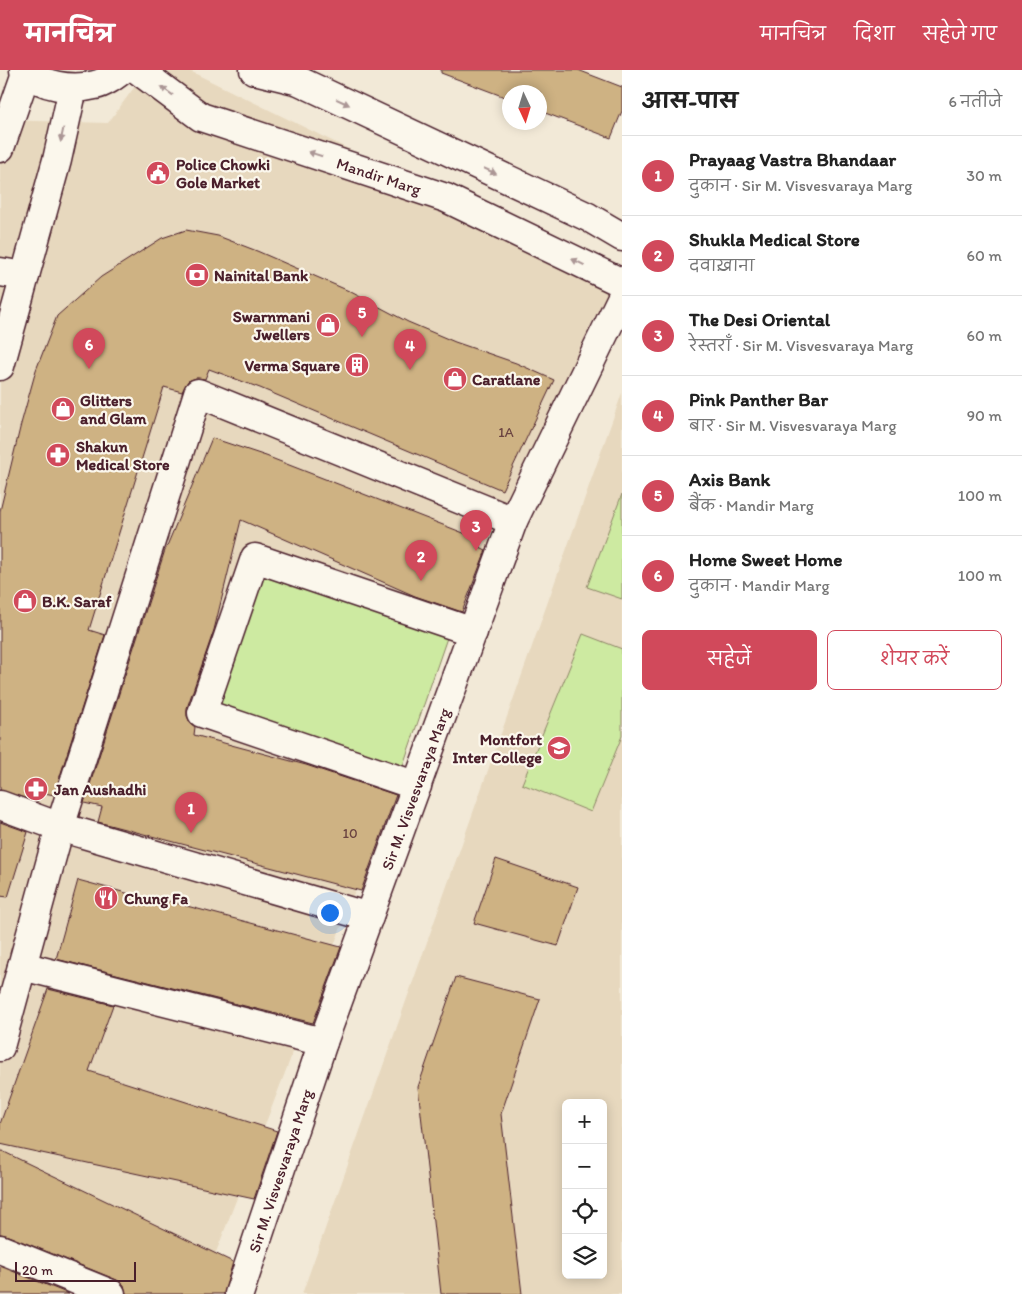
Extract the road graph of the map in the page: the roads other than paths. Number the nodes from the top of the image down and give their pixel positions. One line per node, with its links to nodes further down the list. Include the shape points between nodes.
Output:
1 (122, 70): 5 (street, via 95,85)
2 (138, 70): 9 (street, Mandir Marg, one-way to 2, via 446,198 201,117)
3 (254, 70): 7 (street, one-way to 7, via 299,81 588,217)
4 (25, 71): 5 (street, via 50,84); 6 (street)
5 (72, 88): 8 (street, one-way to 8, via 57,160)
6 (0, 148)
7 (622, 237)
8 (12, 274): 11 (street)
9 (622, 283)
10 (622, 297): 12 (street, Sir M. Visvesvaraya Marg)
11 (0, 366)
12 (513, 521): 13 (street, Sir M. Visvesvaraya Marg); 16 (street, via 198,393)
13 (473, 632): 14 (street, Sir M. Visvesvaraya Marg); 14 (street, via 255,558 202,713)
14 (416, 786): 17 (street, Sir M. Visvesvaraya Marg)
15 (0, 805): 16 (street)
16 (60, 827): 17 (street); 18 (street)
17 (369, 917): 19 (street, Sir M. Visvesvaraya Marg)
18 (22, 966): 19 (street); 20 (street)
19 (323, 1042): 23 (street, Sir M. Visvesvaraya Marg)
20 (0, 1047)
21 (0, 1249): 22 (street)
22 (111, 1294)
23 (239, 1294)

